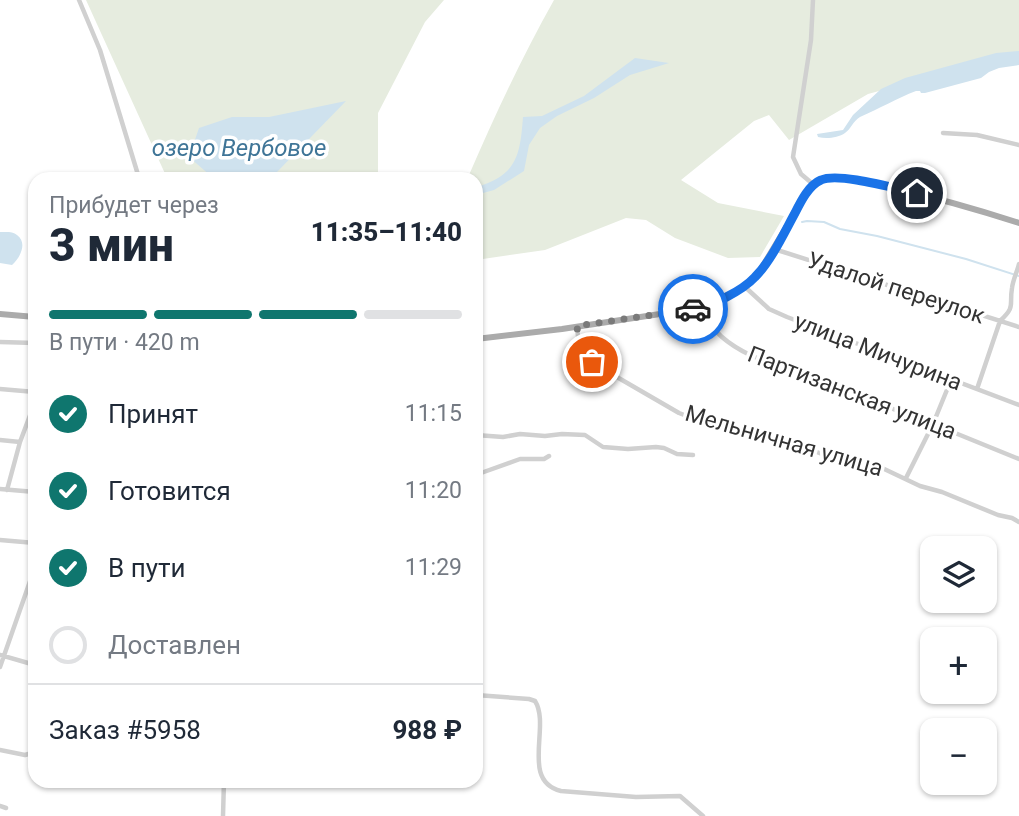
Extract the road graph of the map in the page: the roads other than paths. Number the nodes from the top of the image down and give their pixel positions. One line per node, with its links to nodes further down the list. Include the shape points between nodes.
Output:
1 (79, 0): 5 (street, via 100,50)
2 (813, 0): 6 (street, via 793,157 800,174)
3 (943, 132): 4 (street)
4 (1019, 145)
5 (137, 172)
6 (814, 185): 7 (main road, via 827,178 870,183); 8 (main road)
7 (1019, 222)
8 (774, 249): 10 (main road); 14 (street, Удалой переулок)
9 (1019, 264): 14 (street, via 1011,307)
10 (744, 286): 11 (main road); 20 (street, улица Мичурина, via 769,309)
11 (699, 308): 15 (main road); 26 (street, Партизанская улица, via 730,345 743,352)
12 (0, 314): 13 (main road)
13 (28, 316)
14 (1000, 321): 16 (street, Удалой переулок); 22 (street)
15 (577, 326): 17 (main road); 34 (street, Мельничная улица, via 579,346 591,362 679,413)
16 (1019, 327)
17 (483, 337)
18 (0, 342): 19 (street)
19 (28, 343)
20 (951, 380): 22 (street, улица Мичурина); 26 (street)
21 (0, 389): 23 (street)
22 (977, 390): 24 (street, улица Мичурина)
23 (28, 391)
24 (1019, 405)
25 (28, 421): 29 (street)
26 (933, 424): 32 (street, Партизанская улица); 34 (street)
27 (483, 436): 31 (street, via 584,435 603,447 656,447)
28 (0, 440): 29 (street)
29 (20, 442): 36 (street)
30 (548, 456): 33 (street, via 520,459)
31 (693, 456)
32 (1019, 459)
33 (483, 471)
34 (906, 478): 38 (street, Мельничная улица)
35 (0, 489): 36 (street)
36 (7, 490): 37 (street)
37 (28, 492)
38 (1019, 522)
39 (0, 540): 40 (street)
40 (28, 542)
41 (28, 586): 42 (street)
42 (2, 656): 43 (street); 44 (street)
43 (28, 663)
44 (0, 667)
45 (483, 695): 50 (street, via 535,701 540,709 538,762 552,789 625,797 680,796)
46 (0, 750): 47 (street)
47 (28, 754)
48 (224, 788): 49 (street)
49 (223, 816)
50 (703, 816)

